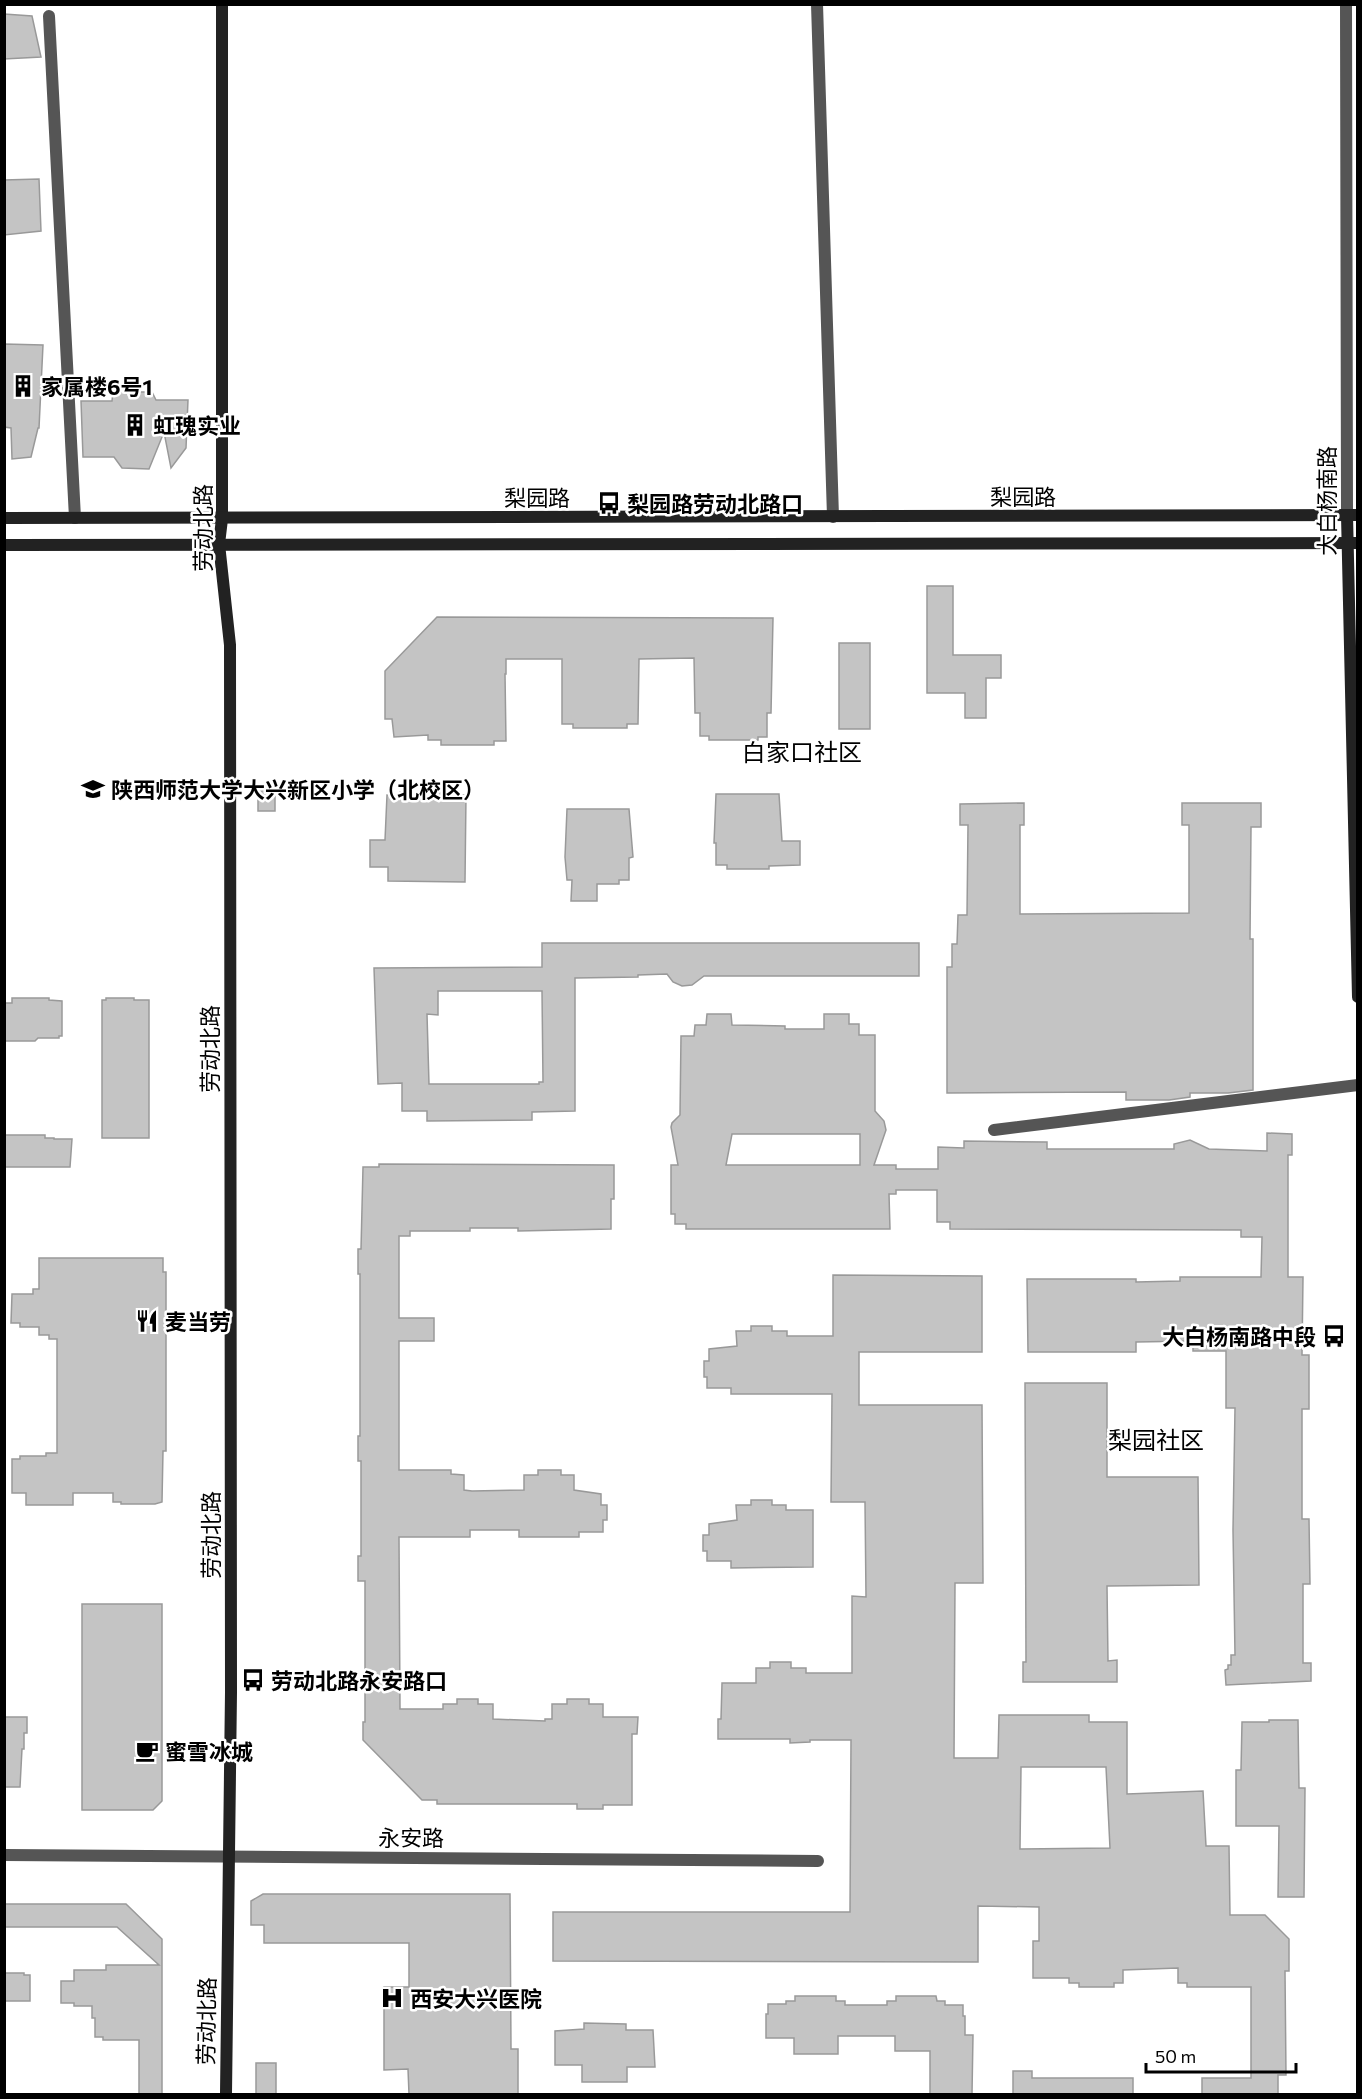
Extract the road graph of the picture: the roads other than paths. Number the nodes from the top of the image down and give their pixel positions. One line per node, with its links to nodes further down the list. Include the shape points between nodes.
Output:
1 (222, 4): 9 (main road, 劳动北路)
2 (817, 4): 6 (street)
3 (1346, 4): 5 (street, 大白杨南路)
4 (50, 16): 7 (street)
5 (1352, 515): 6 (main road, 梨园路); 10 (main road, 大白杨南路)
6 (832, 517): 9 (main road, 梨园路)
7 (75, 518): 8 (main road, 梨园路); 9 (main road, 梨园路)
8 (4, 519)
9 (222, 519): 11 (main road, 劳动北路)
10 (1352, 542): 11 (main road); 13 (main road, 大白杨南路)
11 (219, 544): 12 (main road); 17 (main road, 劳动北路, via 230,645)
12 (4, 545)
13 (1358, 997)
14 (1358, 1085): 15 (street)
15 (994, 1130)
16 (4, 1855): 17 (street, 永安路)
17 (229, 1857): 18 (street, 永安路); 19 (main road, 劳动北路)
18 (818, 1861)
19 (226, 2094)

